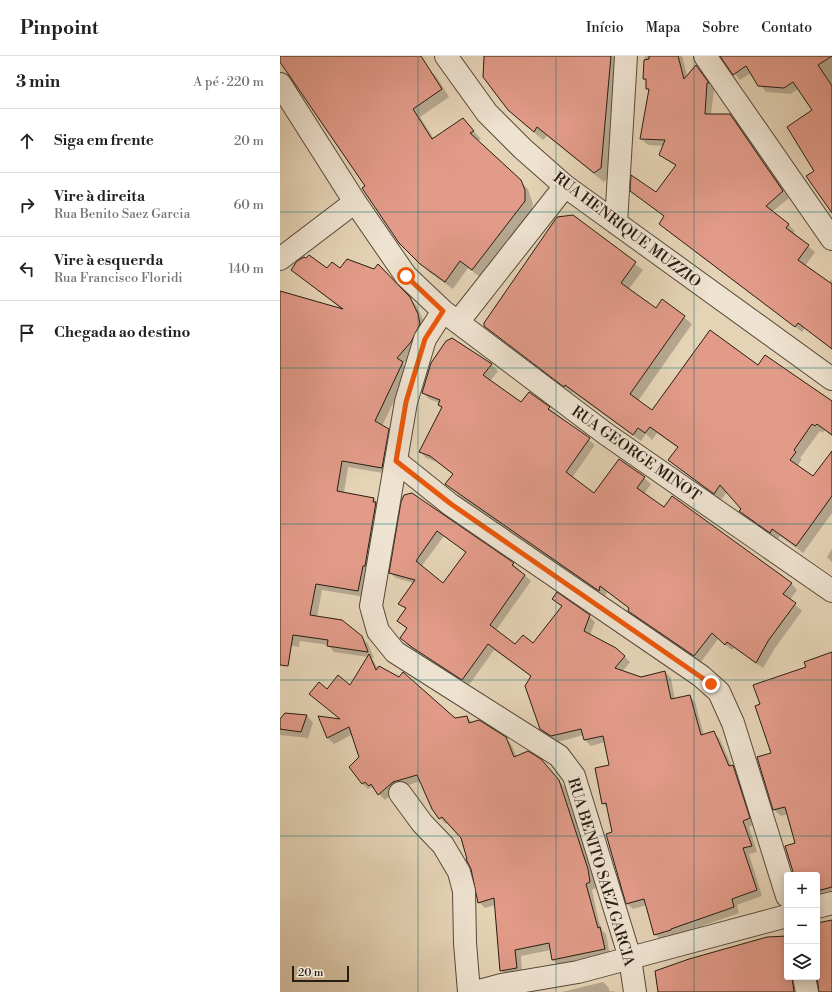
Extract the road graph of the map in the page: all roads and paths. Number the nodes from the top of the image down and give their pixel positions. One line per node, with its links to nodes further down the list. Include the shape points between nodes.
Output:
1 (626, 56): 7 (street)
2 (705, 56): 8 (street)
3 (449, 58): 5 (street, RUA HENRIQUE MUZZIO, via 488,113 523,149)
4 (280, 84): 6 (street, RUA GEORGE MINOT)
5 (565, 186): 7 (street, RUA HENRIQUE MUZZIO); 10 (street, RUA BENITO SAEZ GARCIA)
6 (354, 202): 9 (street); 10 (street, RUA GEORGE MINOT, via 406,276)
7 (616, 222): 11 (street, RUA HENRIQUE MUZZIO)
8 (832, 239)
9 (280, 259)
10 (450, 317): 12 (street, RUA BENITO SAEZ GARCIA, via 425,339 406,402); 13 (street, RUA GEORGE MINOT, via 606,434)
11 (832, 380)
12 (396, 461): 15 (street, via 451,504 701,676 719,692 733,723); 19 (street, RUA BENITO SAEZ GARCIA, via 371,606 378,631 395,652 559,756 574,776)
13 (832, 591)
14 (400, 793): 21 (street, via 422,823 443,845 459,872 464,891)
15 (784, 886)
16 (832, 903): 17 (street)
17 (820, 906)
18 (784, 917): 19 (street)
19 (630, 958): 22 (street, via 578,972); 23 (street, RUA BENITO SAEZ GARCIA)
20 (805, 980): 24 (street)
21 (469, 992)
22 (475, 992)
23 (635, 992)
24 (807, 992)

